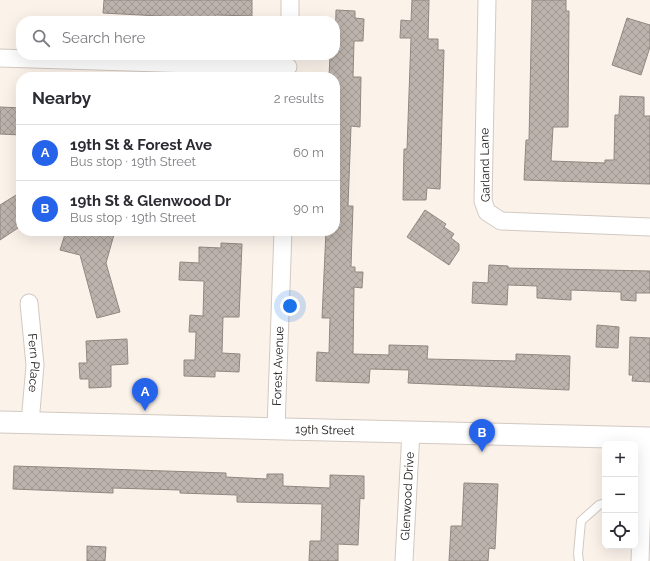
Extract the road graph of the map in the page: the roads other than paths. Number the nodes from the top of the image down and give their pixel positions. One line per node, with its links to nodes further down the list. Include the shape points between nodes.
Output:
1 (290, 0): 3 (street)
2 (488, 0): 8 (street, Garland Lane, via 483,201 487,212 501,221)
3 (290, 16)
4 (0, 58): 5 (street)
5 (16, 58)
6 (72, 60): 7 (street)
7 (288, 66)
8 (650, 227)
9 (283, 236): 13 (street, Forest Avenue)
10 (29, 303): 12 (street, Fern Place, via 35,365)
11 (0, 422): 12 (street, 19th Street)
12 (30, 423): 13 (street, 19th Street)
13 (276, 428): 14 (street, 19th Street)
14 (410, 431): 15 (street, 19th Street); 18 (street, Glenwood Drive)
15 (647, 438): 16 (street)
16 (639, 493): 20 (street)
17 (602, 504): 19 (lane, via 581,521)
18 (404, 561)
19 (579, 561)
20 (640, 561)

